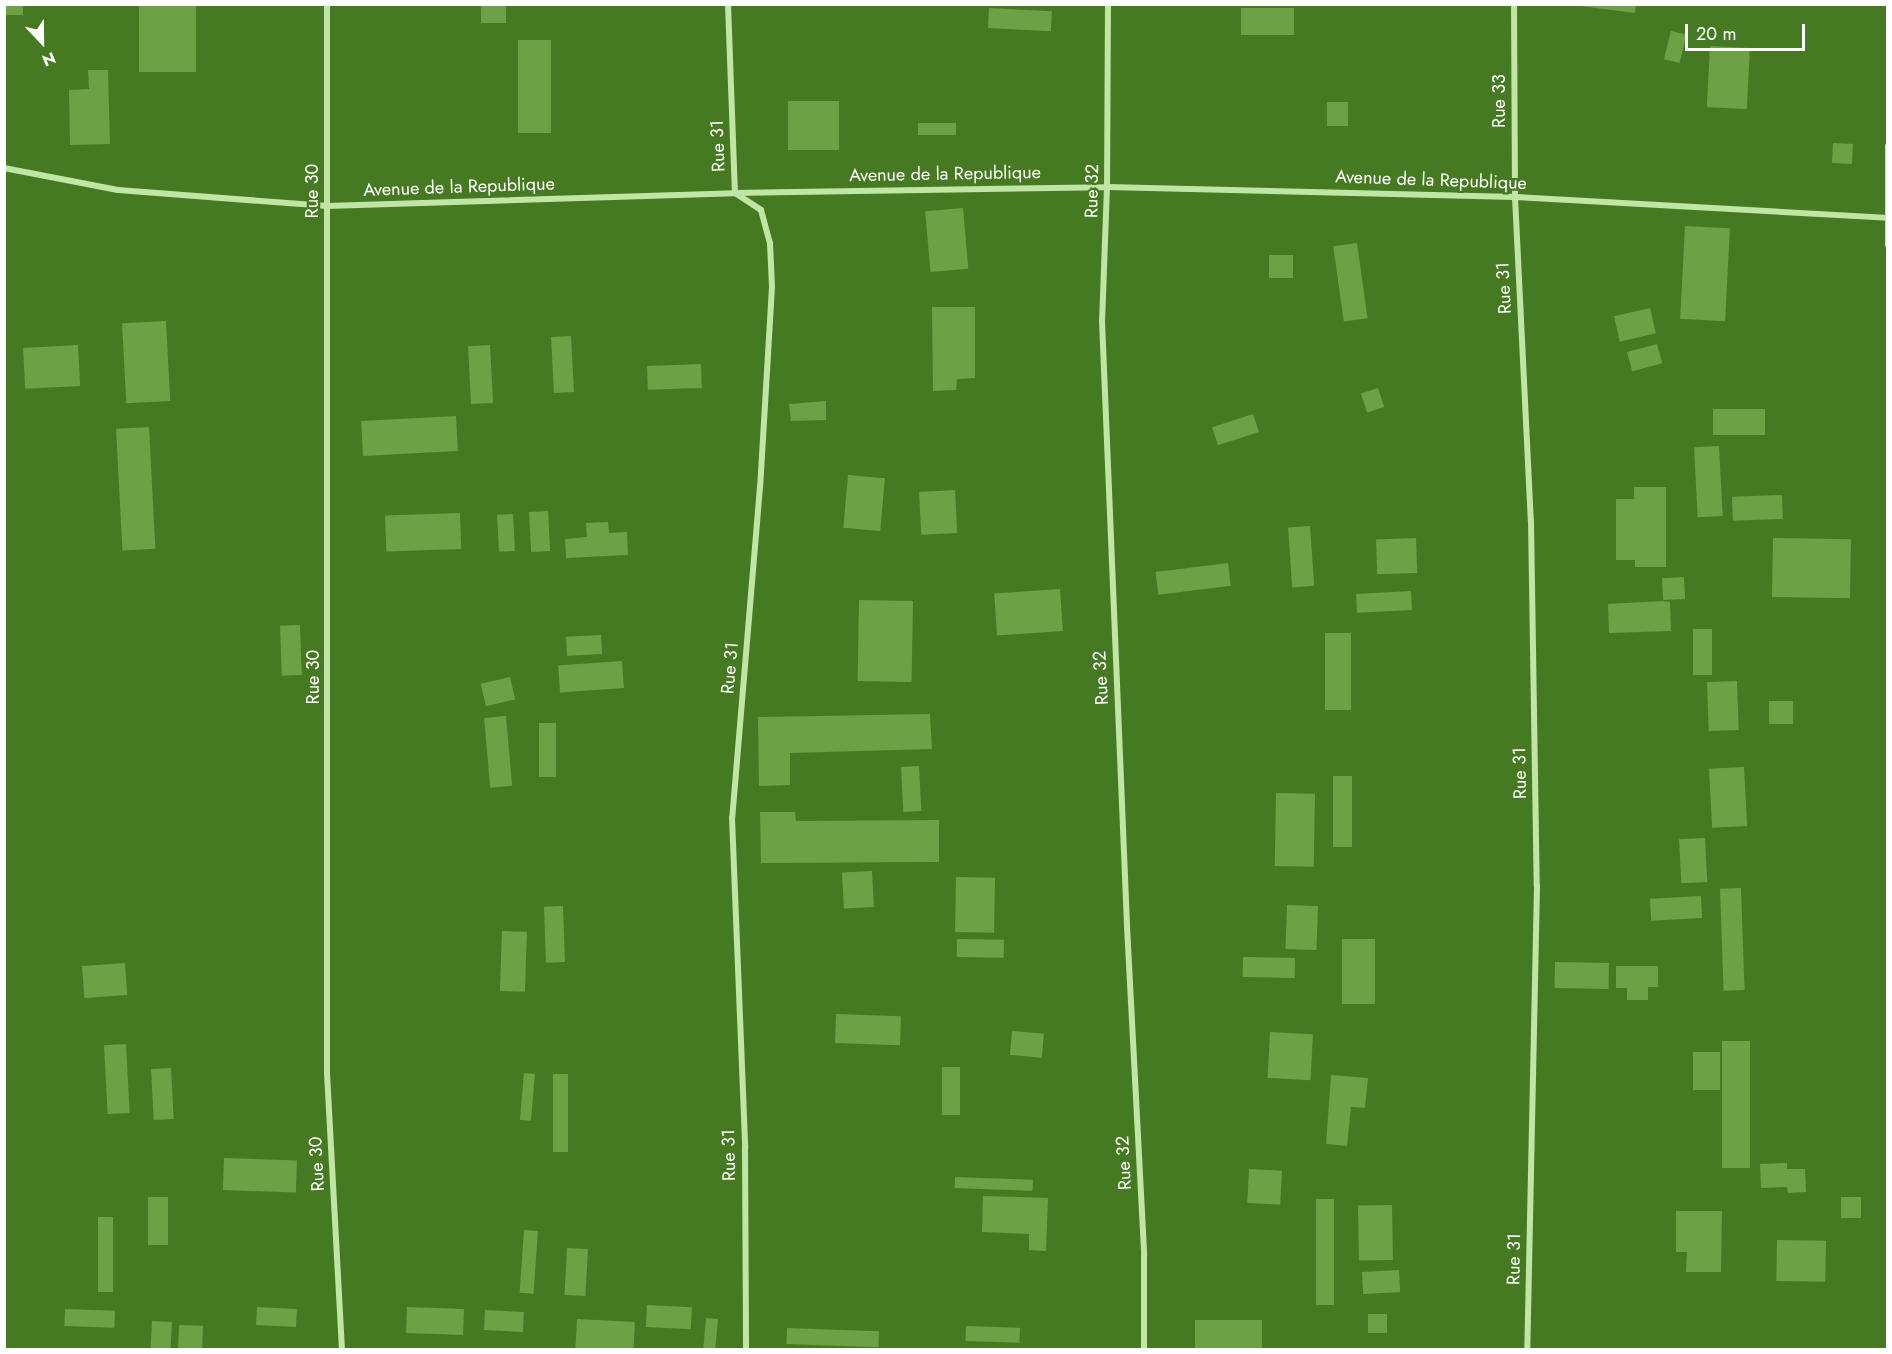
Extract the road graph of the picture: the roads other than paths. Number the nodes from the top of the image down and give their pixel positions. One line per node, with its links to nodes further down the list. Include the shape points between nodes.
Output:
1 (327, 4): 10 (street, Rue 30)
2 (728, 4): 8 (street, Rue 31)
3 (1108, 4): 7 (street, Rue 32)
4 (1514, 4): 9 (street, Rue 33)
5 (1887, 146): 11 (street)
6 (4, 168): 10 (street, Avenue de la Republique, via 118,190)
7 (1107, 187): 8 (street, Avenue de la Republique); 9 (street, Avenue de la Republique); 15 (street, Rue 32, via 1102,333 1144,1255)
8 (735, 193): 10 (street, Avenue de la Republique); 14 (street, Rue 31, via 760,210 770,243 772,286 760,487 732,818 745,1148)
9 (1515, 197): 11 (street, Avenue de la Republique); 16 (street, Rue 31, via 1531,521 1537,886)
10 (327, 206): 13 (street, Rue 30, via 327,1074)
11 (1887, 218): 12 (street)
12 (1887, 245)
13 (342, 1350)
14 (746, 1350)
15 (1144, 1350)
16 (1527, 1350)

